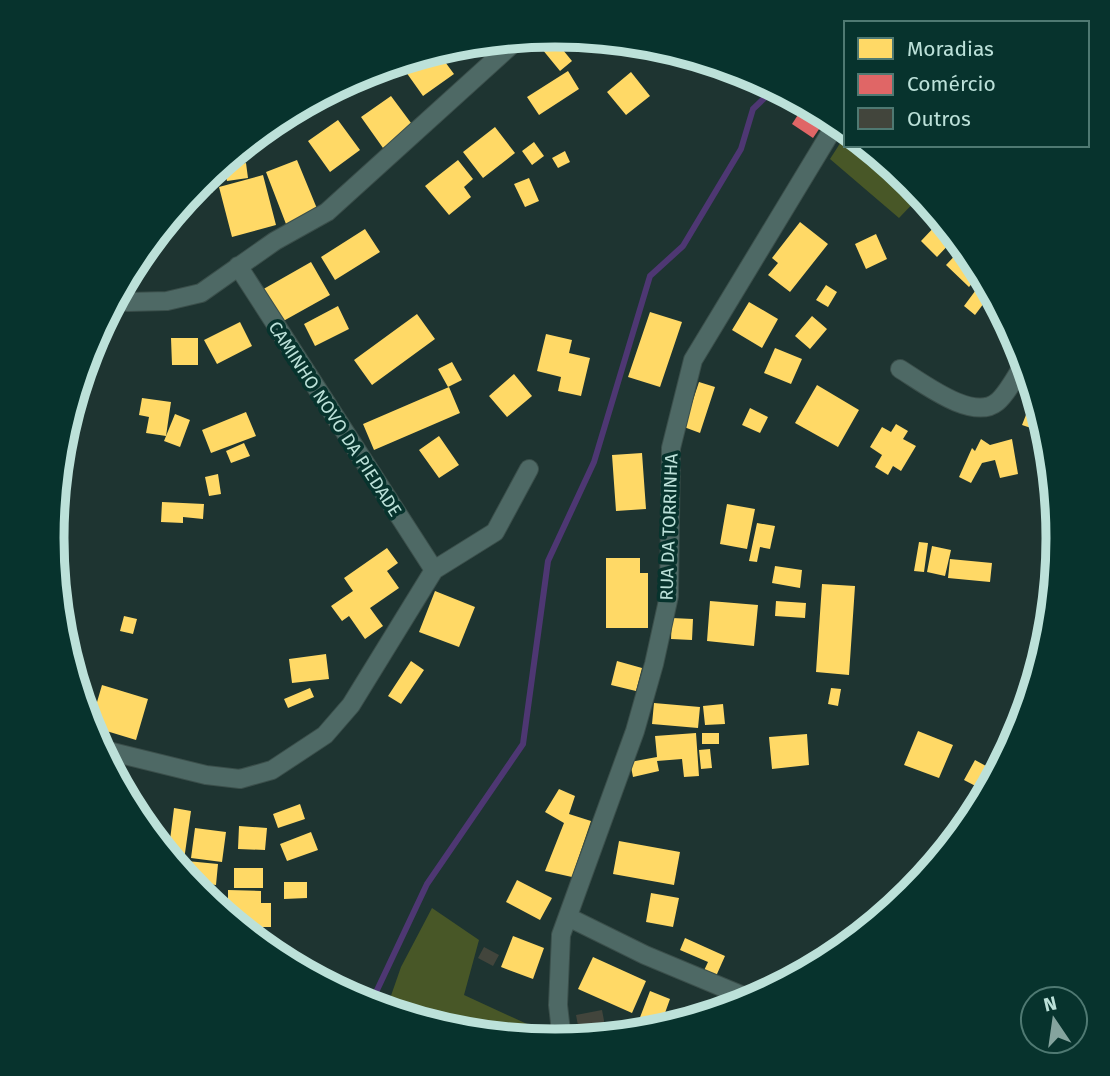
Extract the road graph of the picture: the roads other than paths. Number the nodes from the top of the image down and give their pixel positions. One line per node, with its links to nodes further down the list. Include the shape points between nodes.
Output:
1 (506, 50): 3 (street, via 327,212)
2 (831, 132): 10 (street, RUA DA TORRINHA, via 693,360 671,448 669,596 654,664 635,731)
3 (238, 266): 4 (street, via 201,293 167,301); 8 (street, CAMINHO NOVO DA PIEDADE)
4 (125, 301)
5 (900, 369): 6 (street, via 965,407 982,410 998,402)
6 (1017, 373)
7 (529, 469): 8 (street, via 495,532)
8 (434, 570): 9 (street, via 351,705 325,735 272,770 240,779)
9 (114, 752)
10 (568, 917): 11 (street); 12 (street, RUA DA TORRINHA, via 558,956)
11 (737, 993)
12 (561, 1029)

